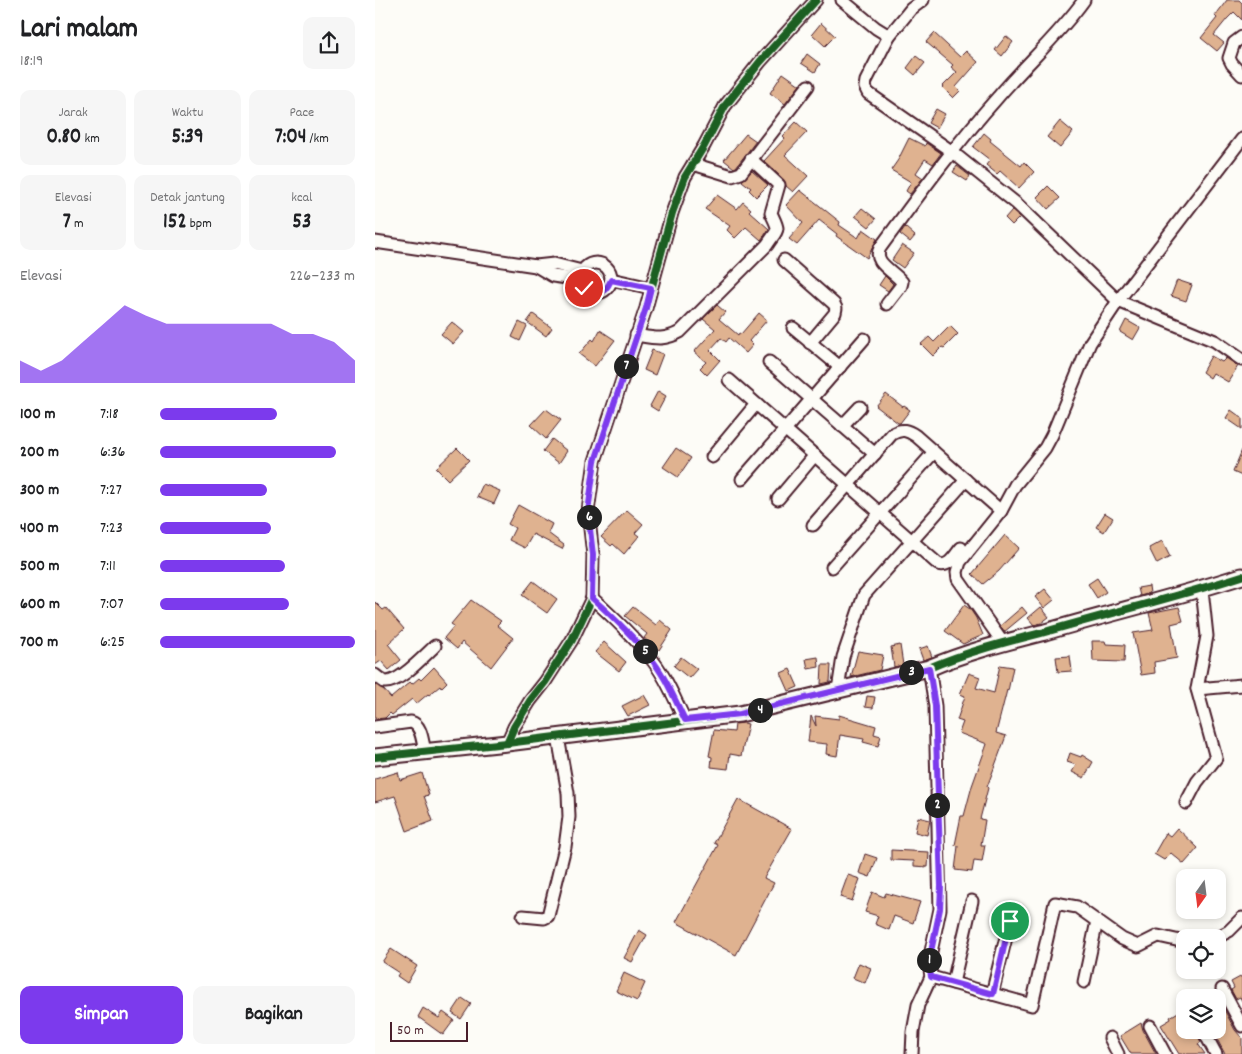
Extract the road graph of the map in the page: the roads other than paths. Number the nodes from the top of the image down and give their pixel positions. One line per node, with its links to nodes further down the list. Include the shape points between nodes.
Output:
1 (816, 0): 12 (street, via 725,106)
2 (841, 0): 5 (street)
3 (923, 0): 5 (street, via 911,9)
4 (1085, 0): 10 (street)
5 (889, 36): 10 (street, via 866,81 868,93)
6 (1242, 37): 7 (street, via 1234,43 1229,58)
7 (1242, 74)
8 (809, 86): 11 (street)
9 (1242, 139): 18 (street)
10 (951, 151): 18 (street, via 1017,204); 19 (street, via 877,253 879,260 902,282)
11 (751, 159): 12 (street, via 736,176); 21 (street, via 779,185 771,212 778,225 777,230 767,245 680,332 663,339)
12 (693, 164): 17 (street, via 672,213)
13 (375, 242): 15 (street, via 536,266 554,264)
14 (784, 260): 23 (street, via 837,308)
15 (581, 275): 16 (street, via 587,265 596,263 604,265); 16 (street, via 584,288 591,293 600,293 608,288)
16 (611, 280): 17 (street)
17 (651, 288): 21 (street)
18 (1118, 301): 24 (street, via 1215,341); 41 (street, via 1085,352 1045,448)
19 (887, 304)
20 (793, 328): 23 (street)
21 (636, 335): 48 (street, via 595,461 588,511 593,555)
22 (864, 339): 26 (street)
23 (811, 343): 26 (street)
24 (1242, 360)
25 (769, 362): 28 (street)
26 (840, 367): 28 (street)
27 (729, 380): 29 (street)
28 (811, 399): 31 (street); 32 (street)
29 (756, 404): 32 (street); 36 (street)
30 (860, 407): 31 (street)
31 (842, 426): 34 (street)
32 (785, 429): 35 (street); 37 (street)
33 (934, 452): 34 (street, via 916,436 898,430); 38 (street); 42 (street)
34 (875, 454): 39 (street)
35 (815, 456): 39 (street); 40 (street)
36 (712, 457)
37 (742, 479)
38 (966, 480): 41 (street); 44 (street)
39 (848, 484): 42 (street); 43 (street)
40 (779, 499)
41 (998, 509): 44 (street, via 947,565 938,564); 49 (street, via 959,562 957,572)
42 (880, 512): 44 (street); 45 (street)
43 (813, 525)
44 (912, 541): 55 (street, via 864,595 843,657)
45 (831, 567)
46 (1242, 576): 47 (street)
47 (1202, 588): 49 (street); 54 (street, via 1207,636)
48 (592, 598): 56 (street, via 650,656); 59 (street, via 572,640 530,701)
49 (1003, 643): 51 (street)
50 (435, 646): 52 (street, via 391,682 384,682)
51 (929, 668): 55 (street); 70 (street, via 935,706 941,886 940,909 929,961)
52 (375, 675)
53 (1242, 685): 54 (street)
54 (1197, 689): 62 (street, via 1216,758)
55 (838, 690): 56 (street, via 740,714)
56 (685, 720): 58 (street)
57 (375, 727): 60 (street, via 414,722)
58 (558, 737): 59 (street); 64 (street, via 568,793 565,847 548,916)
59 (507, 743): 60 (street)
60 (425, 751): 61 (street)
61 (375, 757)
62 (1186, 803)
63 (972, 901): 72 (street)
64 (523, 916)
65 (1242, 918): 68 (street)
66 (1010, 921): 73 (street)
67 (1097, 921): 69 (street, via 1138,946 1159,936); 71 (street); 73 (street, via 1077,907 1055,903 1032,1005)
68 (1226, 933)
69 (1176, 940)
70 (931, 977): 72 (street); 79 (street, via 918,1005)
71 (1084, 982)
72 (953, 983): 73 (street)
73 (993, 994)
74 (1226, 996): 76 (street)
75 (1150, 1026): 81 (street)
76 (1242, 1026)
77 (1110, 1038): 80 (street)
78 (1208, 1039): 82 (street)
79 (912, 1054)
80 (1118, 1054)
81 (1165, 1054)
82 (1216, 1054)

